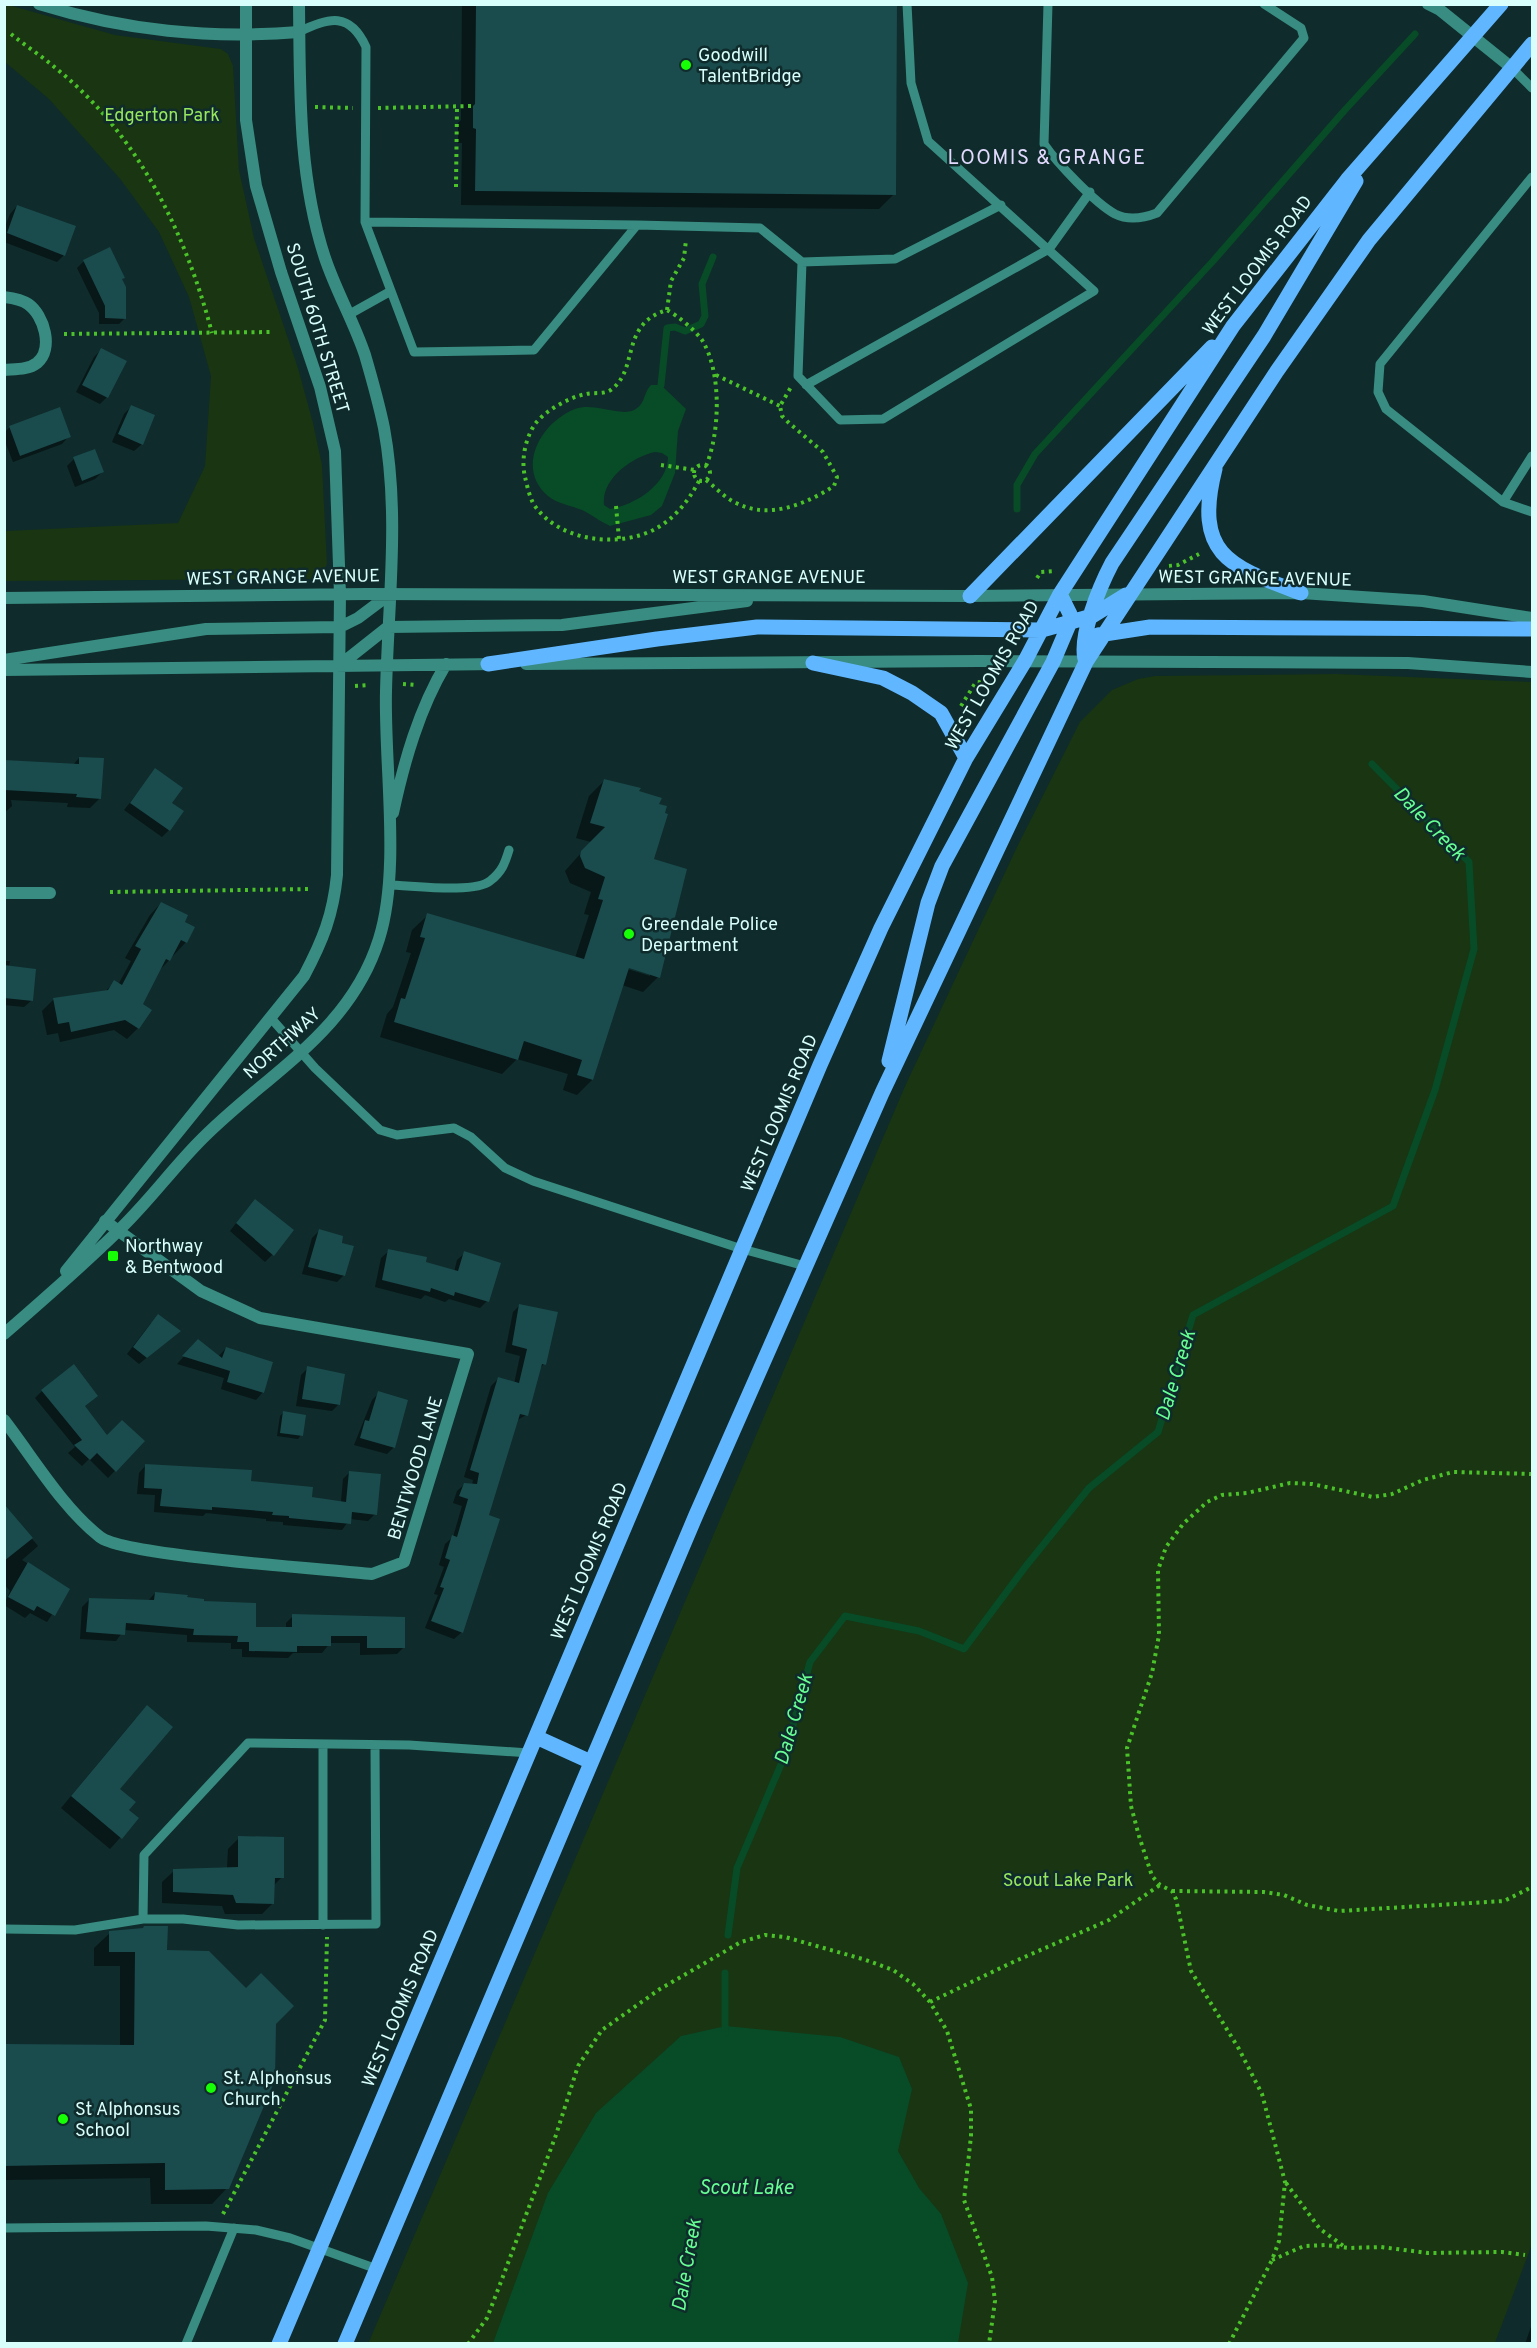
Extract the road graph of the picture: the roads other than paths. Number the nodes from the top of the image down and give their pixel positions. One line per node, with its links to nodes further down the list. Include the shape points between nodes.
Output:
1 (39, 4): 10 (street, via 146,31)
2 (246, 4): 10 (street, SOUTH 60TH STREET)
3 (299, 4): 9 (street, SOUTH 60TH STREET)
4 (907, 4): 18 (lane, via 911,83 928,141)
5 (1048, 4): 17 (lane, via 1044,144)
6 (1264, 4): 17 (lane, via 1301,28 1304,38 1157,213 1143,218 1116,214)
7 (1428, 4): 11 (street)
8 (1501, 4): 11 (main road, WEST LOOMIS ROAD)
9 (299, 32): 10 (street); 19 (lane, via 338,20 351,24 366,47); 25 (street, SOUTH 60TH STREET, via 305,175 325,260)
10 (246, 36): 34 (street, SOUTH 60TH STREET, via 246,120 256,186 320,387 336,451)
11 (1474, 36): 13 (street); 15 (main road, WEST LOOMIS ROAD)
12 (1533, 44): 13 (main road)
13 (1512, 68): 14 (lane); 30 (main road, via 1369,240)
14 (1533, 88)
15 (1372, 152): 26 (main road, WEST LOOMIS ROAD); 39 (main road, via 1264,336 1112,563)
16 (1533, 177): 31 (lane, via 1380,364 1378,392 1386,409)
17 (1090, 192): 21 (lane)
18 (1001, 205): 21 (lane); 22 (lane, via 895,259)
19 (365, 222): 20 (lane); 23 (lane)
20 (637, 225): 22 (lane, via 759,228); 23 (lane, via 534,350 414,352)
21 (1048, 249): 28 (lane); 28 (lane, via 1094,291 883,419 840,420)
22 (802, 262): 28 (lane, via 798,376)
23 (391, 291): 25 (lane)
24 (4, 297): 27 (street, via 28,304 46,334 44,354 36,364)
25 (348, 315): 35 (street, SOUTH 60TH STREET, via 364,354 384,429 392,502)
26 (1233, 326): 36 (main road, WEST LOOMIS ROAD); 40 (main road)
27 (4, 370)
28 (806, 385)
29 (1533, 456): 31 (lane)
30 (1218, 459): 33 (main road, via 1209,510 1211,533 1222,554 1245,572); 37 (main road)
31 (1503, 502): 32 (lane)
32 (1533, 512)
33 (1301, 593): 37 (street, WEST GRANGE AVENUE); 43 (street, WEST GRANGE AVENUE, via 1423,601)
34 (340, 594): 35 (street, WEST GRANGE AVENUE); 41 (street, WEST GRANGE AVENUE); 45 (street, SOUTH 60TH STREET)
35 (390, 594): 38 (street, WEST GRANGE AVENUE); 45 (street); 46 (street, SOUTH 60TH STREET)
36 (1060, 594): 39 (street, WEST GRANGE AVENUE); 40 (street, WEST GRANGE AVENUE); 44 (main road); 48 (main road, WEST LOOMIS ROAD)
37 (1128, 594): 39 (street, WEST GRANGE AVENUE); 42 (main road); 49 (main road)
38 (787, 595): 40 (street, WEST GRANGE AVENUE); 46 (street, via 562,625)
39 (1098, 595): 42 (main road)
40 (970, 596)
41 (4, 598)
42 (1092, 616): 44 (main road); 50 (main road)
43 (1533, 618)
44 (1070, 622): 48 (main road); 51 (main road)
45 (340, 627): 52 (street, via 206,629); 60 (street, SOUTH 60TH STREET)
46 (388, 627): 57 (street, SOUTH 60TH STREET); 60 (street)
47 (1533, 629): 49 (main road, via 1150,627)
48 (1042, 630): 53 (main road, WEST LOOMIS ROAD); 59 (main road, via 757,627)
49 (1104, 633): 50 (main road); 55 (main road)
50 (1085, 638): 51 (main road); 55 (main road)
51 (1061, 642): 53 (main road); 54 (main road)
52 (4, 660)
53 (1024, 662): 54 (street); 56 (street); 63 (main road, WEST LOOMIS ROAD)
54 (1053, 662): 55 (street); 71 (main road, via 942,866 928,903)
55 (1086, 662): 62 (street, via 1408,663); 71 (main road)
56 (813, 663): 59 (street); 63 (main road, via 883,678 912,693 941,713)
57 (387, 664): 58 (street); 60 (street); 64 (street, NORTHWAY)
58 (446, 664): 59 (street); 64 (street, via 428,697 402,773)
59 (488, 664)
60 (340, 665): 61 (street); 69 (street, NORTHWAY, via 333,910 322,943 304,976)
61 (4, 670)
62 (1533, 672)
63 (966, 758): 74 (main road, WEST LOOMIS ROAD, via 881,928)
64 (389, 832): 66 (street, NORTHWAY)
65 (509, 850): 66 (lane, via 503,868 489,883 472,888)
66 (388, 885): 70 (street, NORTHWAY, via 379,939 364,974 337,1017)
67 (4, 893): 68 (street)
68 (50, 893)
69 (270, 1017): 70 (lane); 72 (street, NORTHWAY)
70 (302, 1054): 73 (street, NORTHWAY, via 242,1101 198,1143); 74 (lane, via 380,1130 397,1135 454,1128 471,1137 505,1168 533,1181)
71 (882, 1093): 75 (main road)
72 (105, 1221): 73 (street, BENTWOOD LANE); 76 (street, NORTHWAY)
73 (119, 1231): 76 (street, NORTHWAY); 78 (street, BENTWOOD LANE, via 201,1291 260,1318 468,1354 404,1562 372,1574 143,1550 102,1539 69,1504)
74 (742, 1249): 75 (lane); 79 (main road, WEST LOOMIS ROAD)
75 (805, 1266): 83 (main road)
76 (43, 1300): 77 (street, NORTHWAY)
77 (4, 1334)
78 (4, 1420)
79 (536, 1737): 82 (main road, WEST LOOMIS ROAD); 83 (main road)
80 (323, 1744): 81 (lane); 84 (lane, via 248,1743 144,1855); 85 (lane)
81 (375, 1744): 82 (lane); 85 (lane, via 376,1924)
82 (529, 1753): 89 (main road, WEST LOOMIS ROAD)
83 (591, 1762): 90 (main road)
84 (143, 1919): 85 (lane); 86 (lane, via 75,1930)
85 (325, 1925)
86 (4, 1929)
87 (4, 2228): 88 (lane)
88 (234, 2228): 89 (lane); 91 (lane)
89 (320, 2248): 90 (lane); 92 (main road, WEST LOOMIS ROAD)
90 (377, 2269): 93 (main road)
91 (186, 2343)
92 (279, 2343)
93 (345, 2343)

